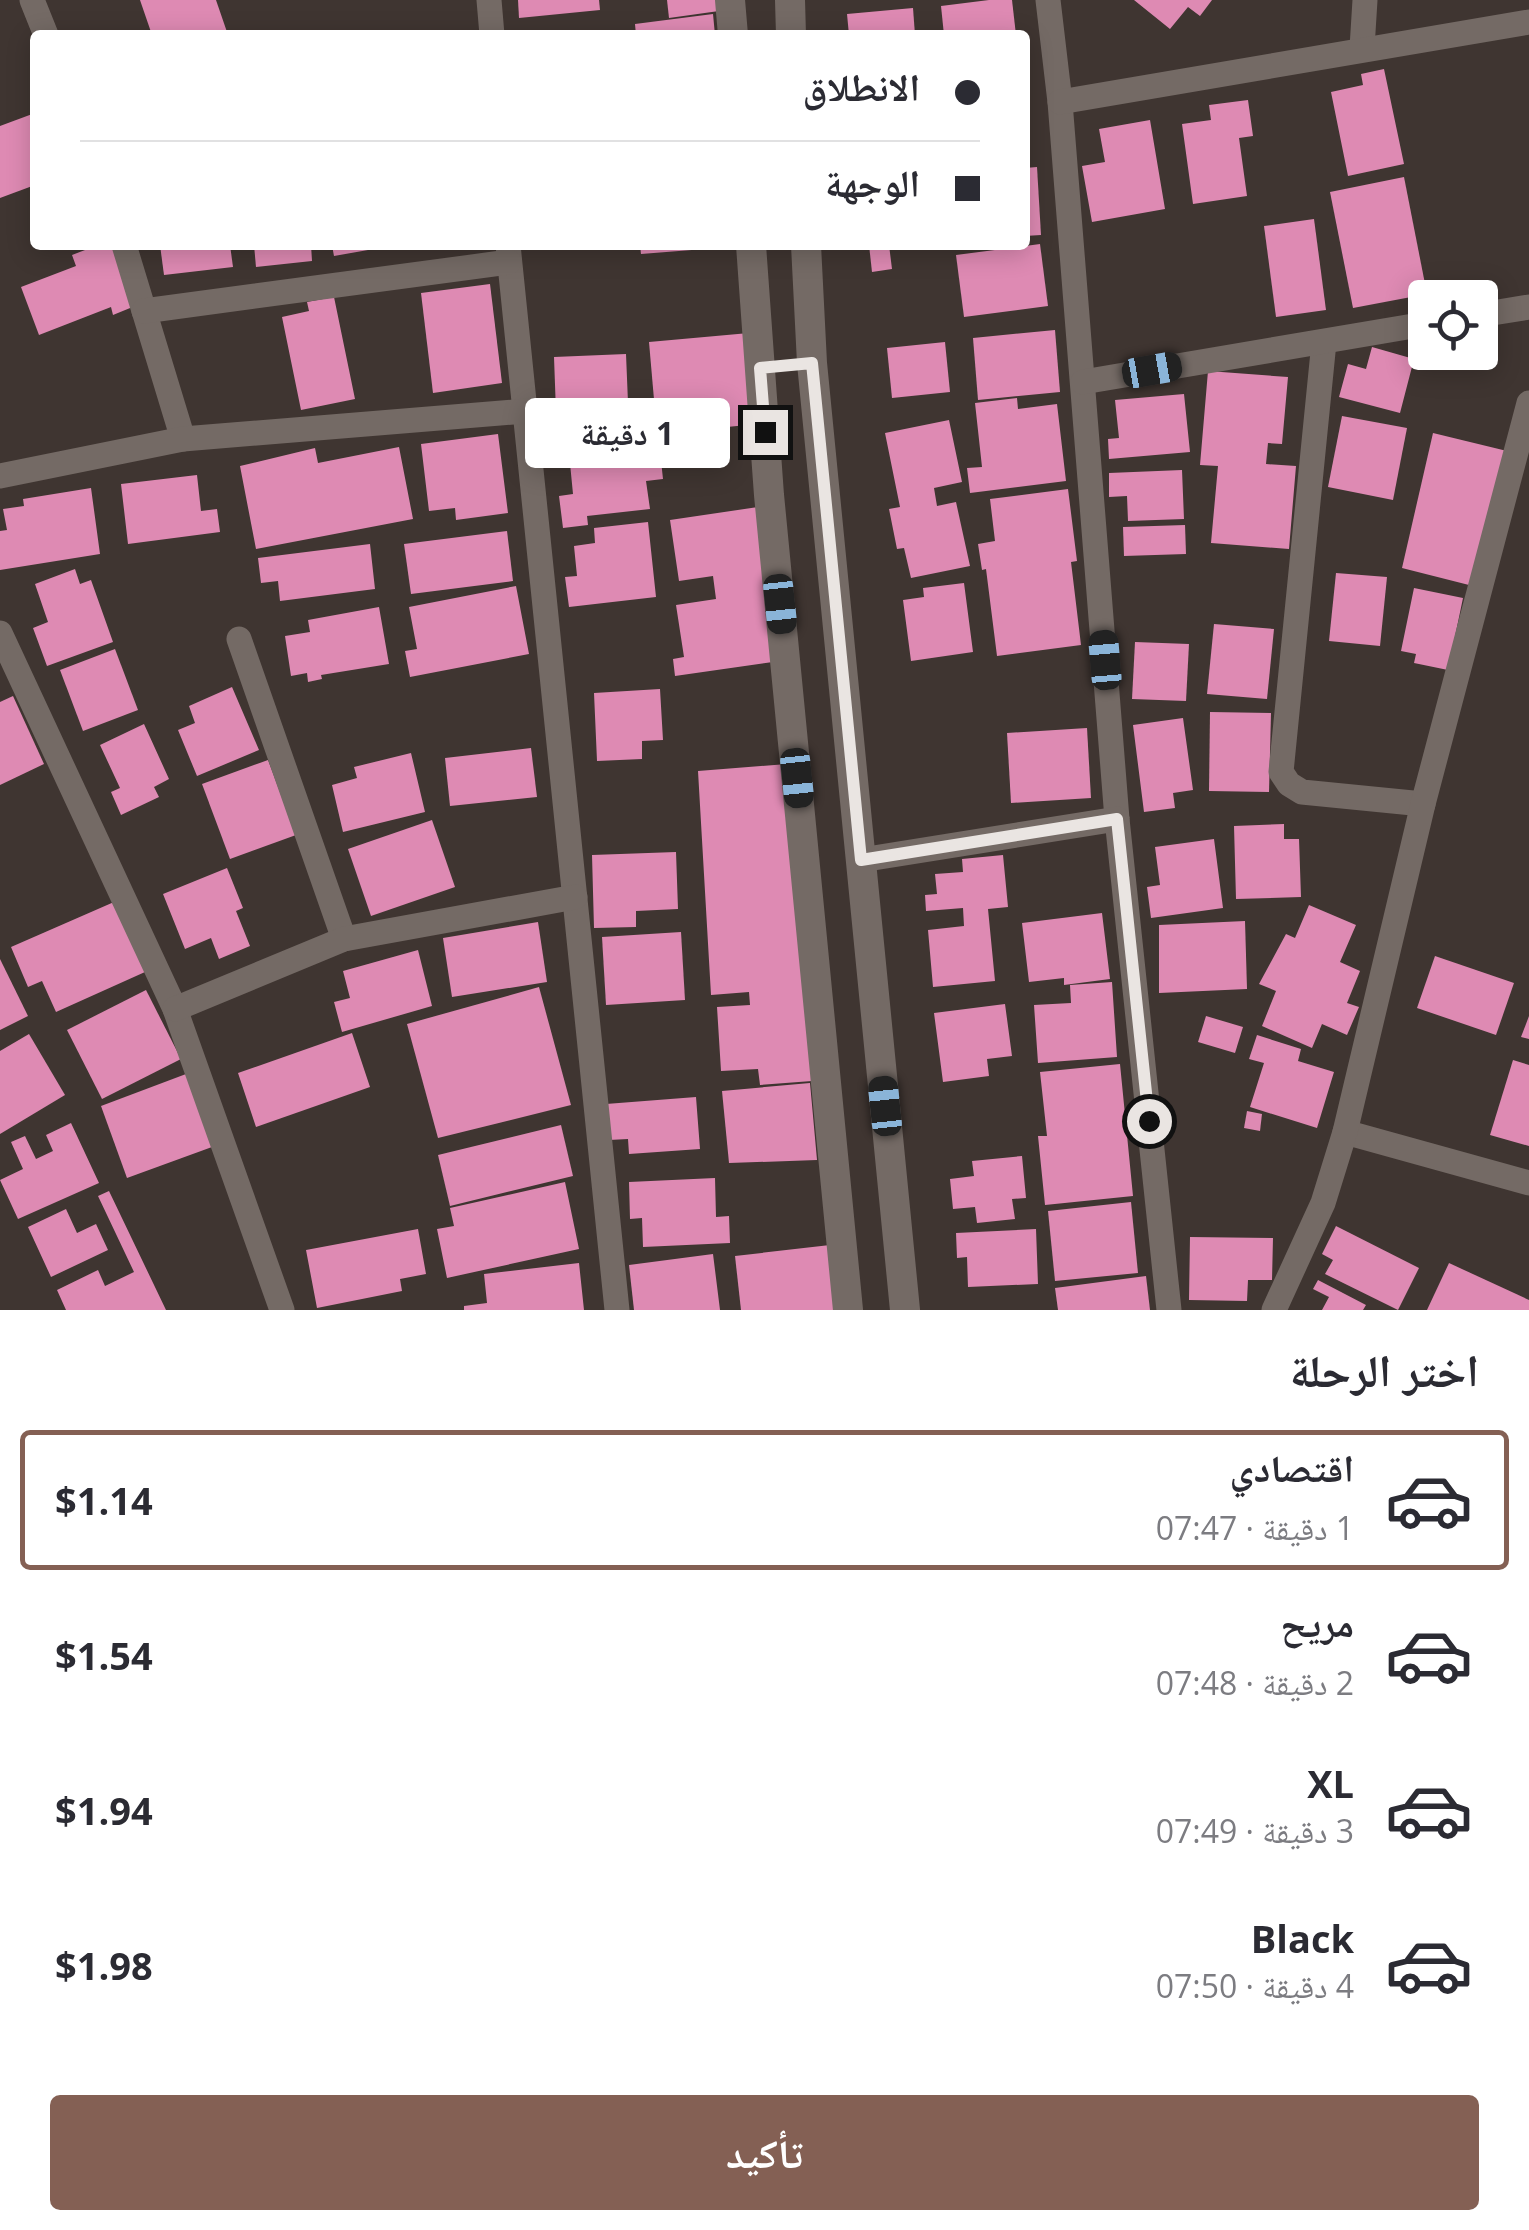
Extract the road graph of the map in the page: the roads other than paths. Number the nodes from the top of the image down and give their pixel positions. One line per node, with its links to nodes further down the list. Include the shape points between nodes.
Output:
1 (32, 0): 8 (street)
2 (489, 0): 9 (street)
3 (730, 0): 10 (street)
4 (790, 0): 11 (street)
5 (1048, 0): 13 (street)
6 (1365, 0): 12 (street)
7 (1529, 22): 12 (street)
8 (44, 30)
9 (492, 30)
10 (733, 30)
11 (791, 30)
12 (1362, 48): 13 (street)
13 (1060, 102): 25 (street)
14 (126, 250): 19 (street)
15 (751, 250): 24 (street)
16 (806, 250): 23 (street)
17 (509, 254): 19 (street); 27 (street)
18 (1529, 306): 20 (street)
19 (144, 311): 28 (street)
20 (1498, 312)
21 (1408, 327): 22 (street)
22 (1324, 342): 25 (street); 32 (street, via 1280,772 1302,792)
23 (812, 363): 24 (street); 34 (street)
24 (760, 368): 42 (street)
25 (1083, 382): 33 (street)
26 (1529, 403): 32 (street)
27 (526, 411): 28 (street); 35 (street)
28 (183, 439): 29 (street)
29 (0, 476)
30 (0, 632): 37 (street)
31 (238, 639): 36 (street)
32 (1423, 804): 38 (street)
33 (1117, 819): 34 (street); 44 (street)
34 (861, 860): 43 (street)
35 (574, 898): 36 (street); 41 (street)
36 (344, 939): 37 (street)
37 (174, 1009): 40 (street)
38 (1345, 1132): 39 (street); 45 (street, via 1323,1203)
39 (1529, 1183)
40 (282, 1310)
41 (617, 1310)
42 (848, 1310)
43 (904, 1310)
44 (1169, 1310)
45 (1274, 1310)

